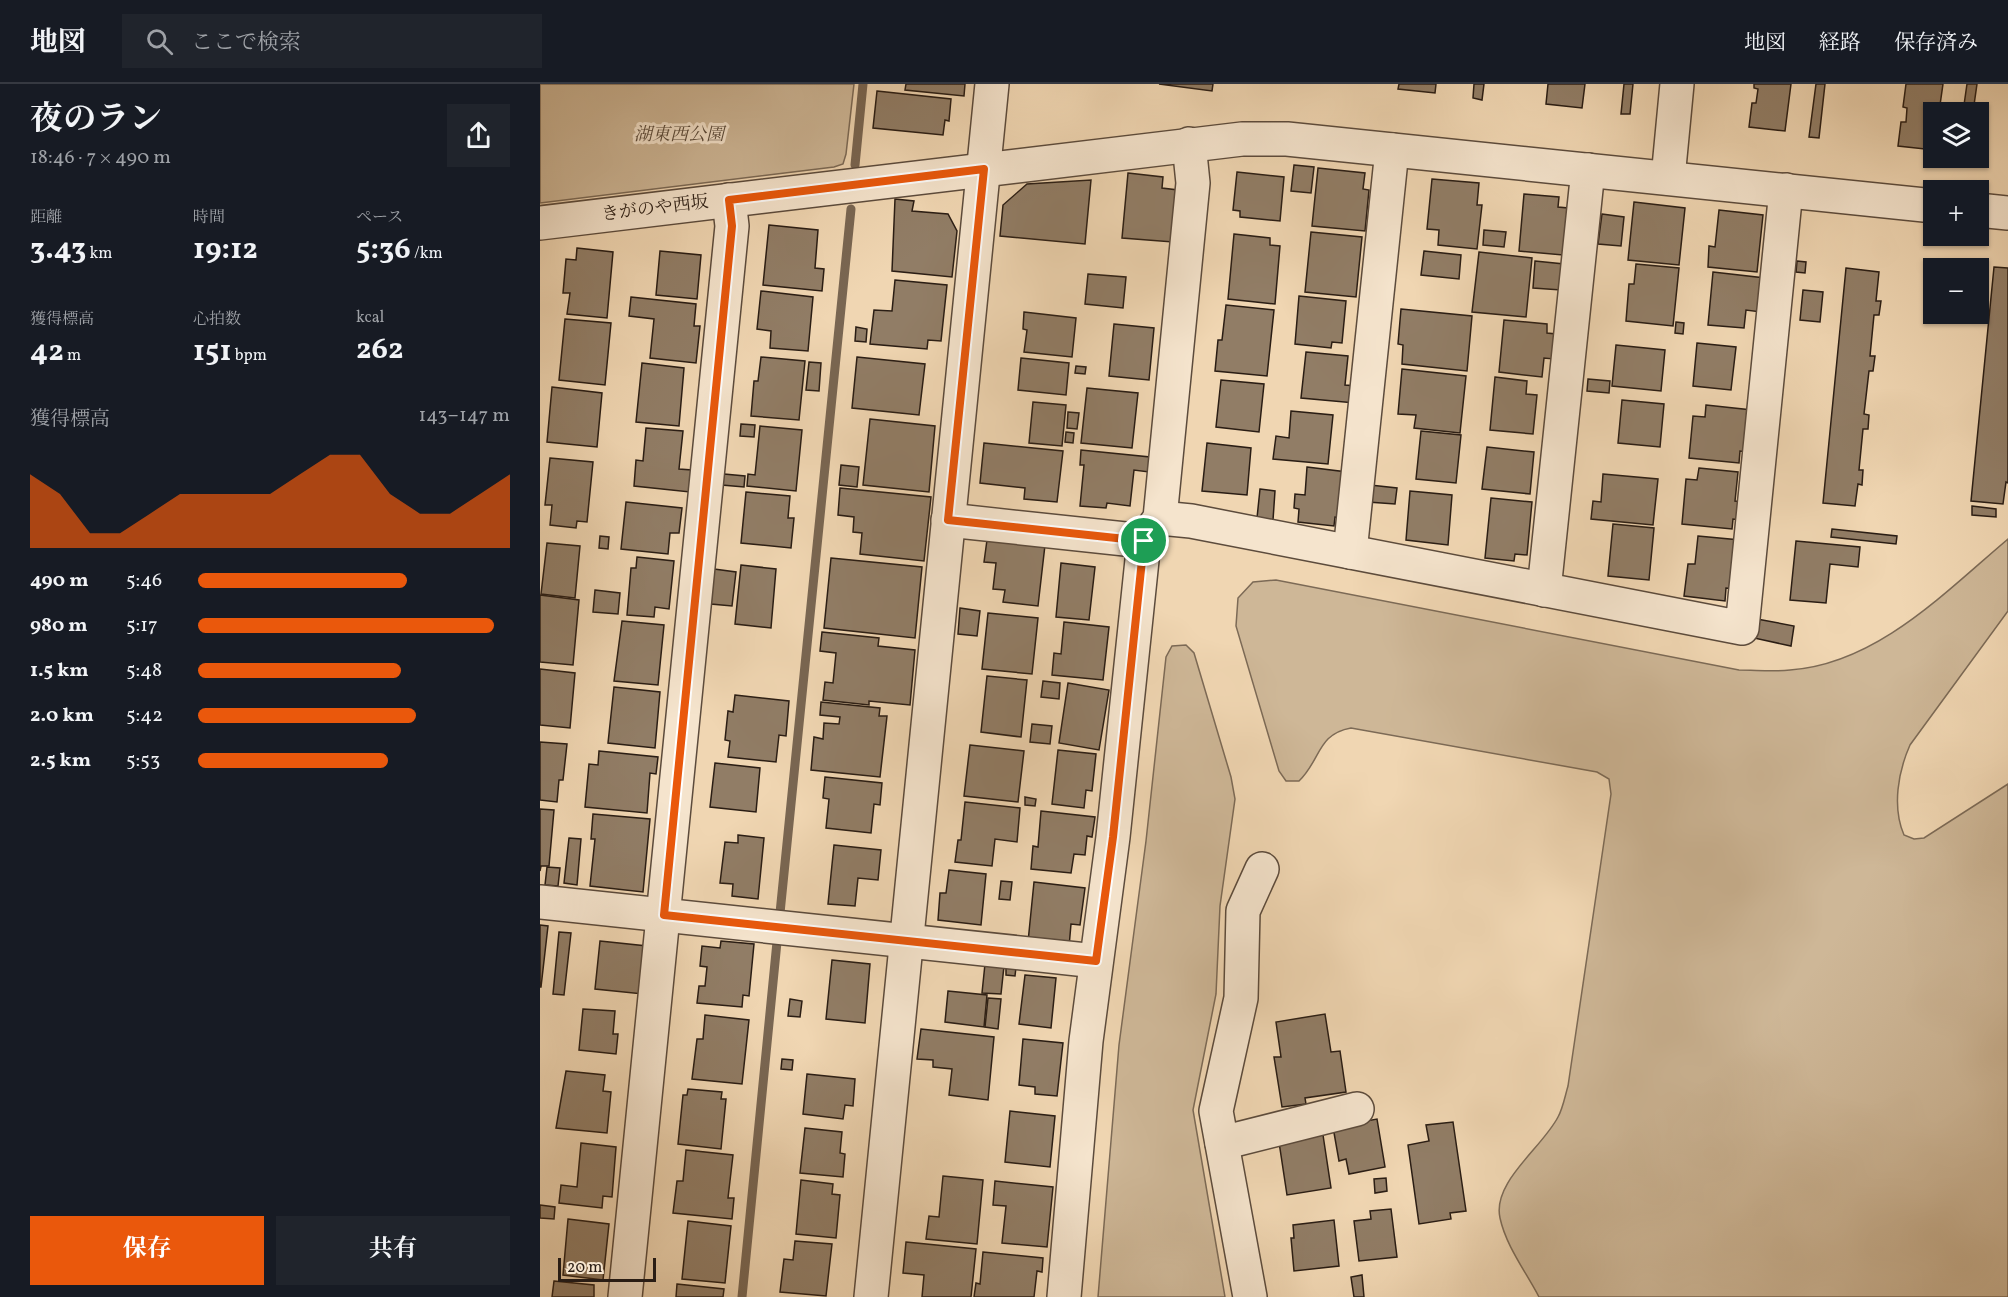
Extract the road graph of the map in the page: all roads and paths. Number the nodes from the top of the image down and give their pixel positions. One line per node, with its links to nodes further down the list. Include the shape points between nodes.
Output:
1 (992, 84): 5 (street)
2 (1677, 84): 7 (street)
3 (1189, 144): 4 (street, きがのや西坂, via 1264,139); 5 (street, きがのや西坂); 15 (street, via 1193,183)
4 (1392, 150): 6 (street, きがのや西坂); 16 (street)
5 (984, 169): 9 (street, きがのや西坂); 14 (street)
6 (1588, 170): 7 (street, きがのや西坂); 17 (street)
7 (1668, 178): 8 (street, きがのや西坂)
8 (1786, 190): 10 (street, きがのや西坂); 17 (street, via 1742,628)
9 (729, 200): 13 (street, きがのや西坂); 20 (street, via 732,226)
10 (1923, 205)
11 (1989, 211): 12 (street)
12 (2008, 213)
13 (540, 223)
14 (948, 520): 15 (street); 21 (street)
15 (1152, 530): 16 (street, via 1191,521); 22 (street)
16 (1350, 552): 17 (street)
17 (1544, 590)
18 (1262, 869): 24 (street, via 1243,911 1241,998 1216,1111)
19 (540, 902): 20 (street)
20 (664, 915): 21 (street); 25 (street)
21 (906, 941): 22 (street); 26 (street)
22 (1096, 961): 27 (street)
23 (1357, 1109): 24 (street)
24 (1222, 1143): 28 (street)
25 (625, 1297)
26 (870, 1297)
27 (1064, 1297)
28 (1250, 1297)

